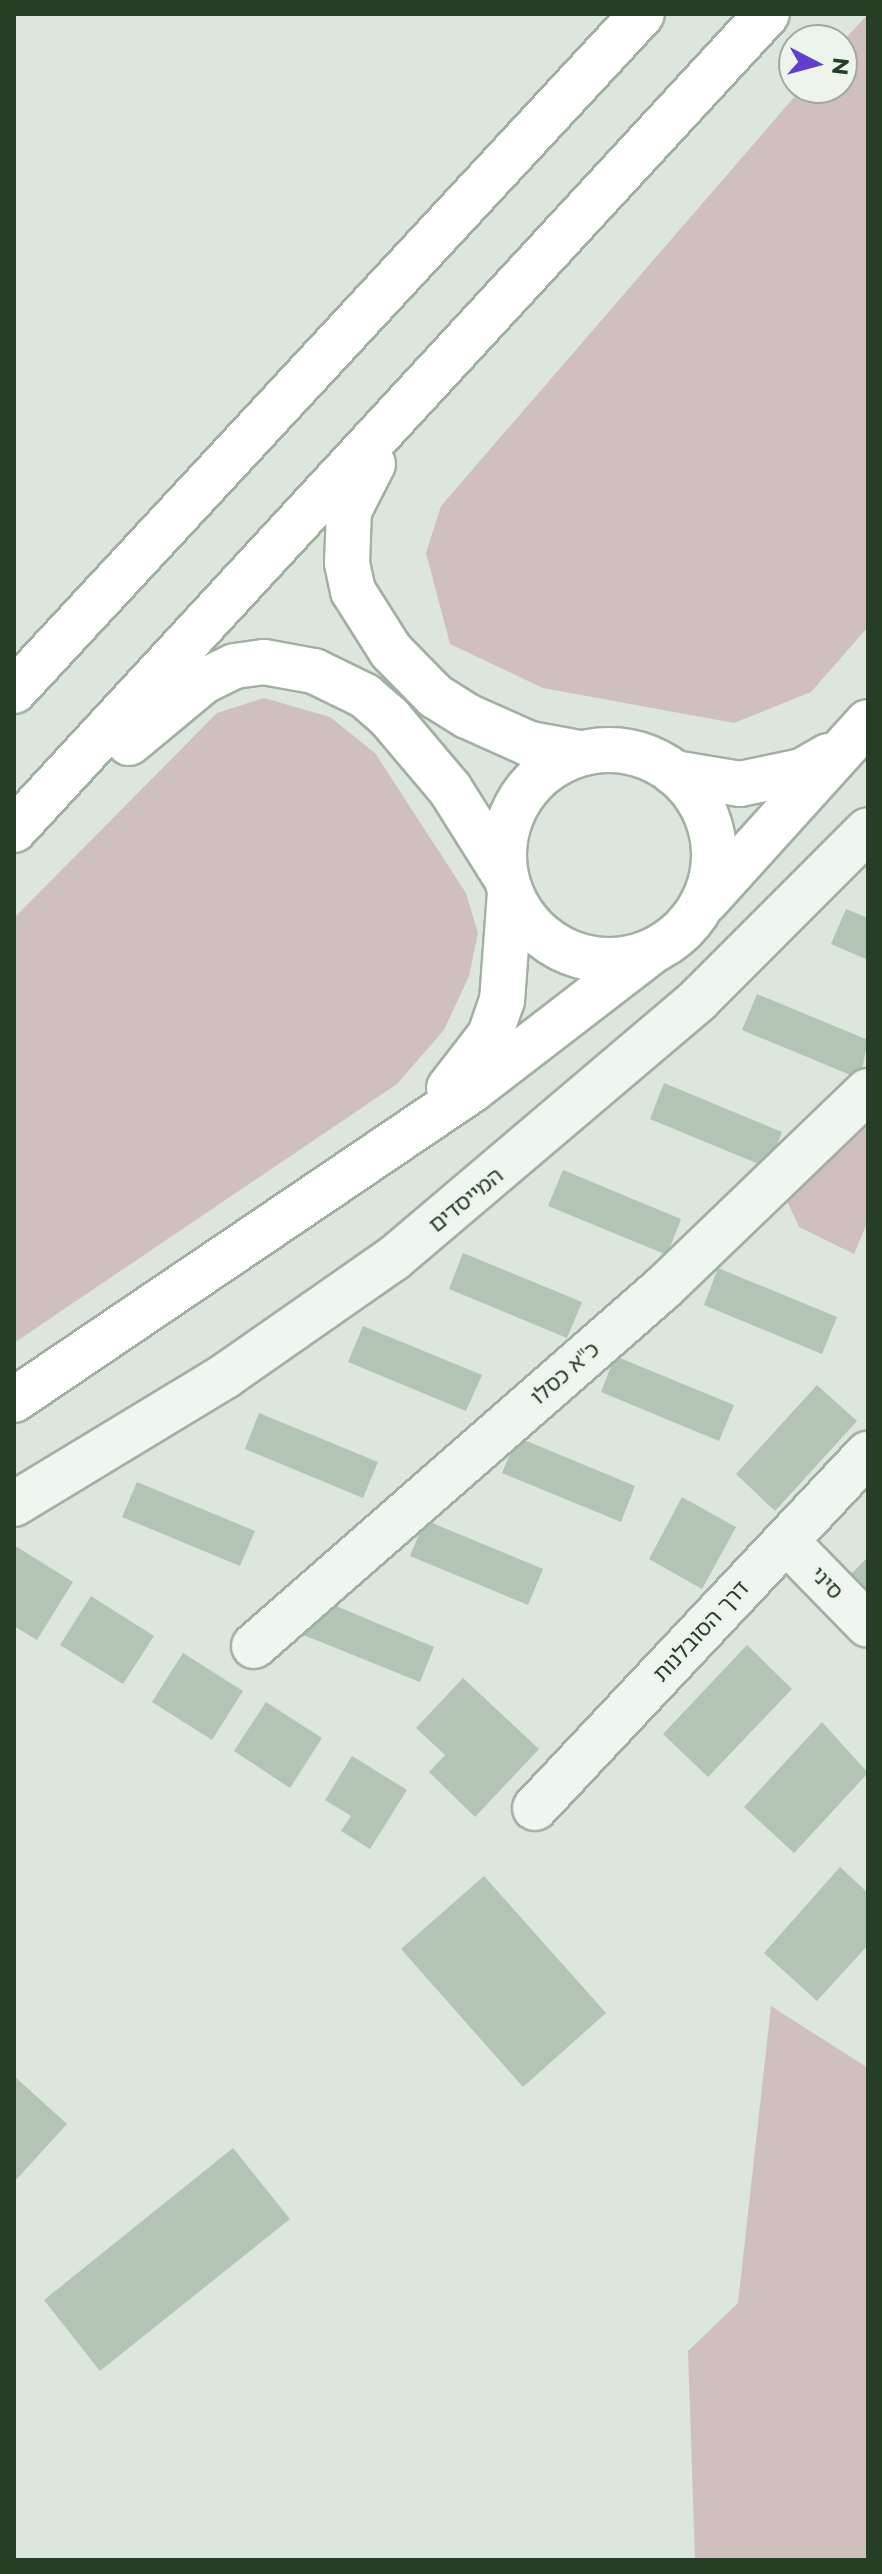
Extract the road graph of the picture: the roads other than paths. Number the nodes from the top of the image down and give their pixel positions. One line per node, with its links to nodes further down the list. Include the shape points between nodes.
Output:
1 (642, 14): 4 (main road)
2 (767, 14): 3 (main road)
3 (402, 415): 6 (main road, via 349,511 353,591 391,651 435,696 520,740); 8 (main road)
4 (14, 691)
5 (856, 735): 7 (main road, via 771,780 740,784); 12 (main road)
6 (580, 753): 7 (main road, via 628,751); 11 (main road, via 522,796 504,841)
7 (674, 773): 12 (main road, via 701,804 712,836 713,873)
8 (14, 830)
9 (868, 830): 18 (street, המייסדים, via 698,1000 393,1259 225,1376)
10 (14, 840): 11 (main road, via 204,681 264,662 314,671 365,696 450,789)
11 (508, 885): 13 (main road, via 536,932 576,956 613,961); 15 (main road, via 509,960 490,1035)
12 (700, 908): 13 (main road)
13 (650, 953): 15 (main road)
14 (868, 1091): 21 (street, כ"א כסלו, via 663,1288)
15 (410, 1132): 16 (main road)
16 (14, 1400)
17 (868, 1454): 19 (street, דרך הסובלנות)
18 (14, 1504)
19 (786, 1541): 20 (street, סיני); 22 (street, דרך הסובלנות)
20 (868, 1625)
21 (254, 1646)
22 (535, 1808)

